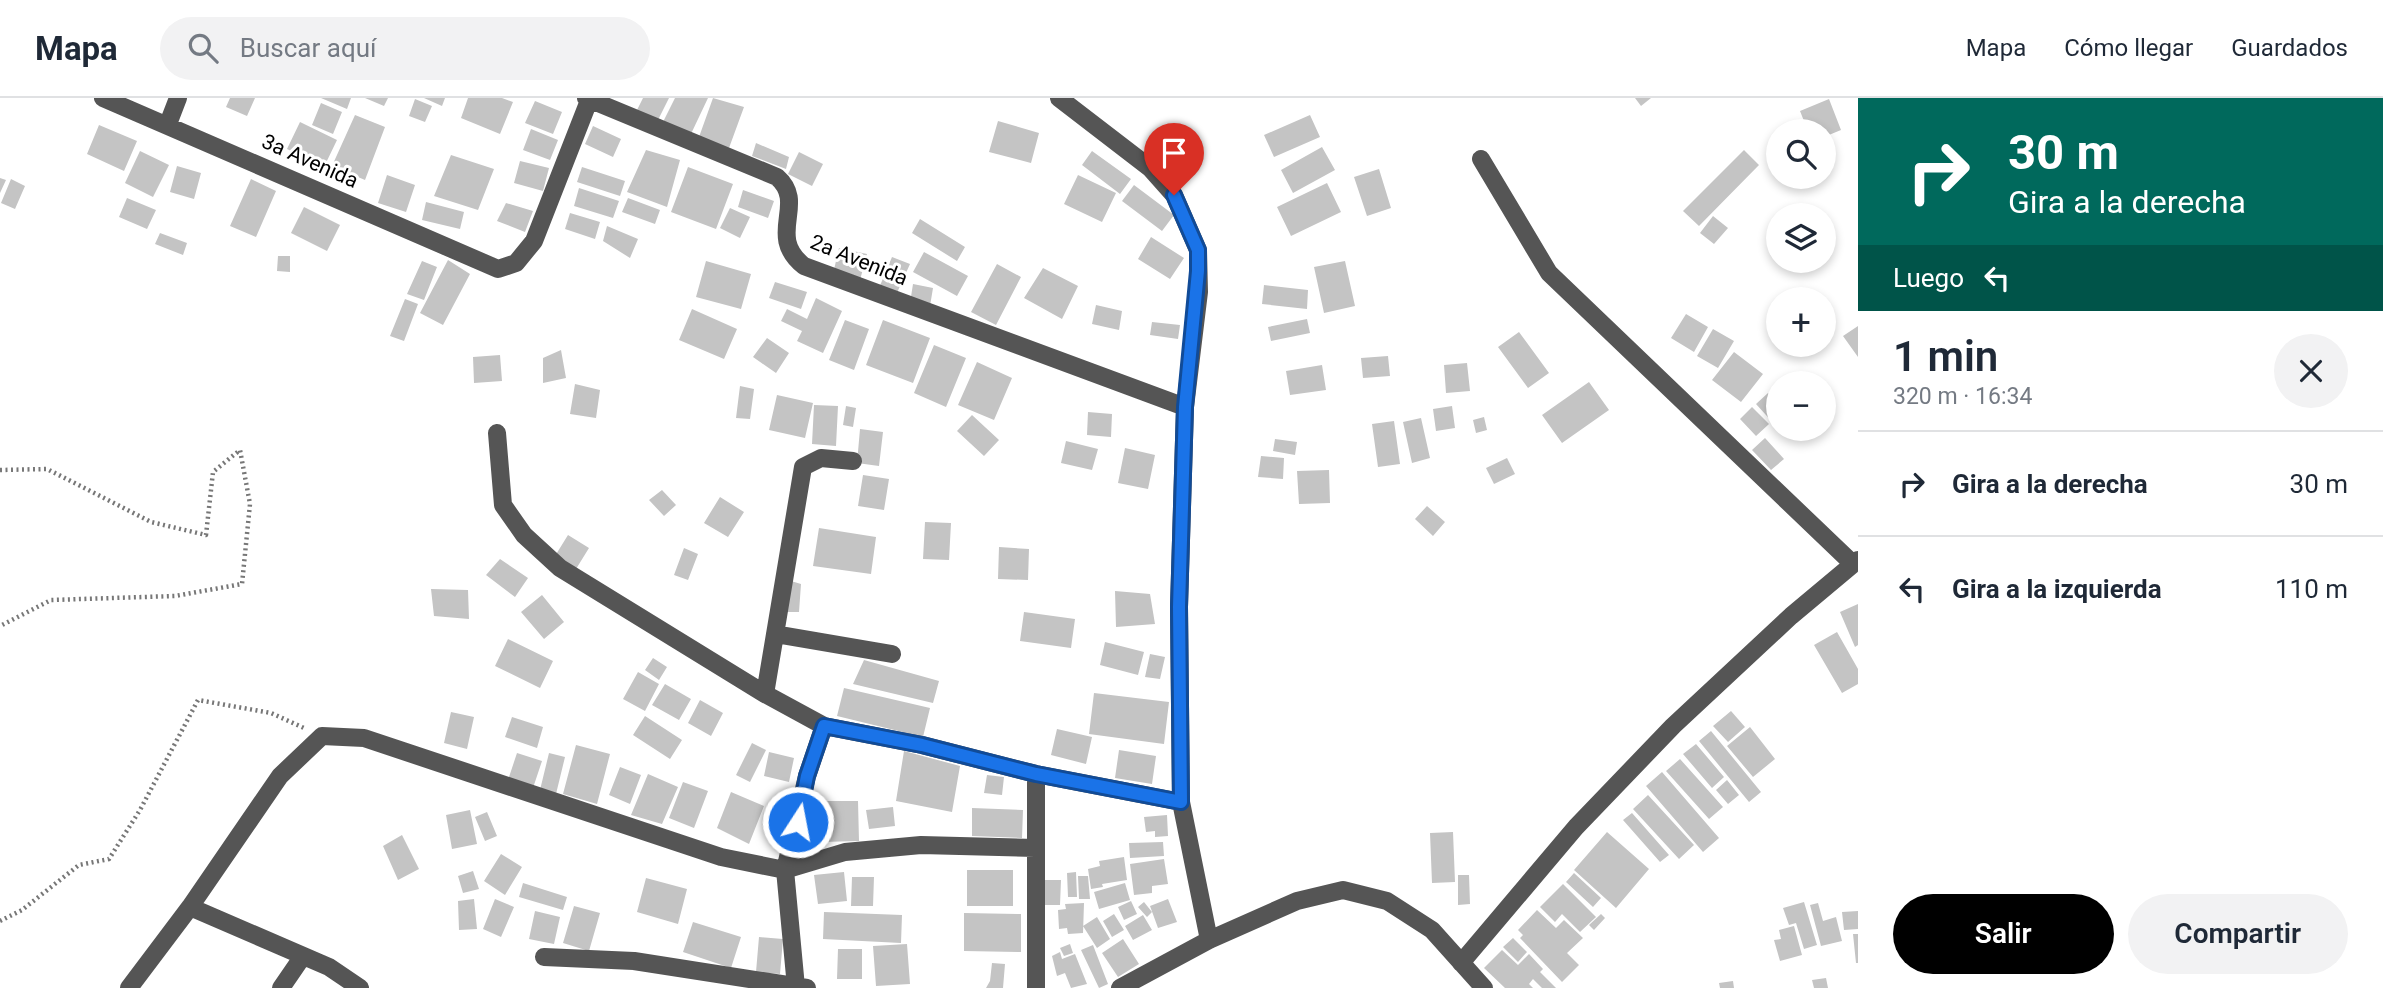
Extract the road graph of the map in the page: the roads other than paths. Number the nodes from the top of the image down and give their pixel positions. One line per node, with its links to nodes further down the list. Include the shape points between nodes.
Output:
1 (103, 98): 5 (street, 3a Avenida)
2 (178, 98): 5 (street)
3 (1059, 98): 7 (street, via 1150,168 1174,195 1198,250 1199,292)
4 (588, 99): 5 (street, 3a Avenida, via 534,241 516,263 498,269); 7 (street, 2a Avenida, via 777,177 786,184 790,197 785,242 804,266)
5 (169, 124)
6 (1481, 159): 10 (street, via 1549,273)
7 (1185, 407): 16 (street, via 1179,607)
8 (497, 433): 13 (street, via 503,505 524,535 560,568)
9 (853, 461): 11 (street, via 821,457 803,467)
10 (1856, 562): 23 (street, via 1673,726 1576,827)
11 (775, 634): 12 (street); 13 (street)
12 (892, 654)
13 (765, 694): 14 (street)
14 (824, 726): 15 (street); 18 (street)
15 (1036, 774): 16 (street); 17 (street)
16 (1181, 802): 20 (street)
17 (1035, 848): 18 (street, via 921,845 845,852); 29 (street)
18 (785, 870): 19 (street, via 722,857 364,738 322,736 280,776); 24 (street)
19 (190, 908): 21 (street); 25 (street)
20 (1209, 940): 23 (street, via 1297,901 1343,890 1387,901 1432,930); 30 (street)
21 (303, 956): 26 (street); 27 (street)
22 (544, 957): 24 (street, via 634,961)
23 (1461, 963): 31 (street)
24 (796, 987): 28 (street)
25 (129, 988)
26 (281, 988)
27 (360, 988)
28 (807, 988)
29 (1036, 988)
30 (1120, 988)
31 (1484, 988)

